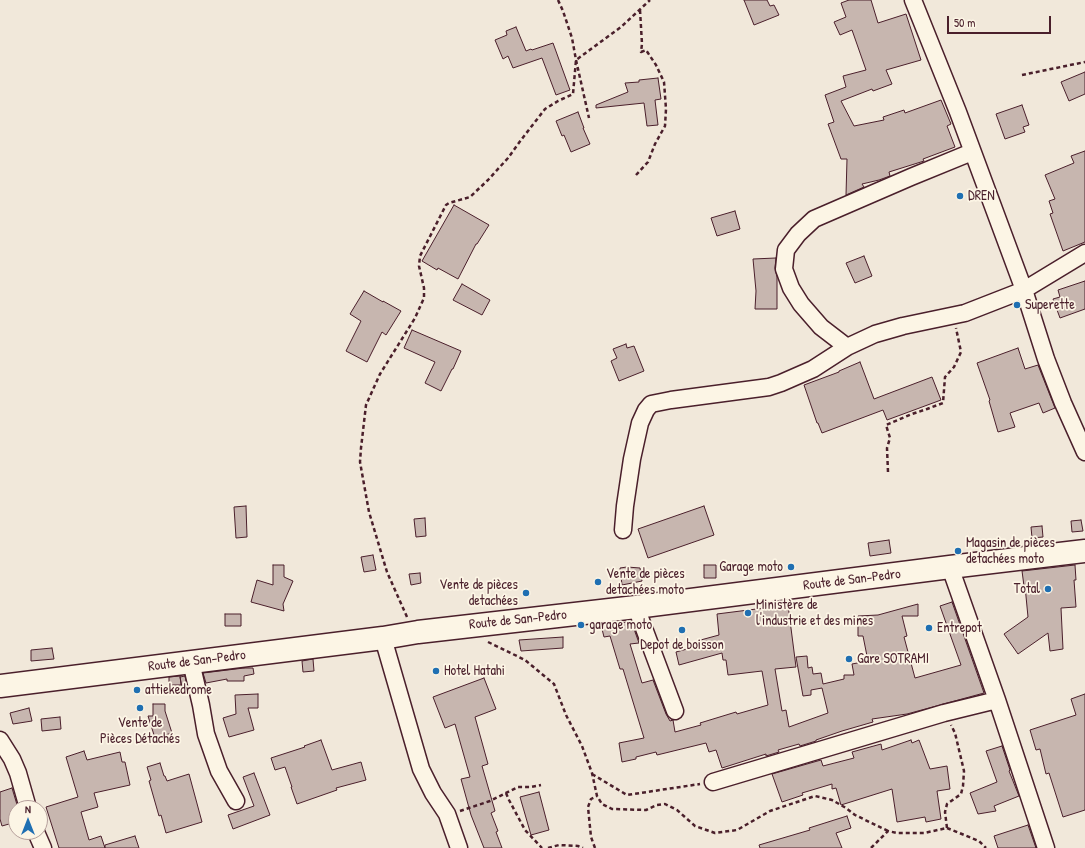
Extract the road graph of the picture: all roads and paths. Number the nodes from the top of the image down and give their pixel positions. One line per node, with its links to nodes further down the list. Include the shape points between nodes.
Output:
1 (558, 0): 5 (path, via 572,38)
2 (650, 0): 4 (path)
3 (913, 0): 9 (street)
4 (640, 9): 5 (path, via 621,27); 10 (path, via 641,52 646,50 664,82 666,108 665,126 648,162)
5 (576, 60): 8 (path); 22 (path, via 573,94 545,109 508,158 470,197 446,205 420,256 424,298 415,318 380,374 366,405 360,462 369,512 389,578 404,613)
6 (1085, 62): 7 (path)
7 (1022, 75)
8 (589, 118)
9 (972, 152): 12 (street); 14 (street, via 814,219 786,250 784,269 794,294 821,326)
10 (636, 175)
11 (1085, 253): 12 (street)
12 (1024, 290): 13 (street); 15 (street, via 1046,359)
13 (965, 313): 14 (street, via 875,334); 16 (path, via 956,326 961,352 954,367 945,377 943,403 886,425 890,438 887,448)
14 (847, 347): 17 (street, via 813,369 769,387 651,404 640,423)
15 (1085, 452)
16 (888, 472)
17 (623, 530)
18 (1085, 551): 19 (main road, Route de San-Pedro)
19 (950, 567): 20 (main road, Route de San-Pedro); 26 (street)
20 (636, 607): 21 (main road, Route de San-Pedro); 27 (street)
21 (464, 626): 22 (main road, Route de San-Pedro); 30 (path, via 485,641 525,660 554,684)
22 (418, 632): 23 (main road, Route de San-Pedro)
23 (384, 638): 24 (main road, Route de San-Pedro); 37 (street, via 421,769)
24 (190, 662): 25 (main road, Route de San-Pedro); 36 (street, via 206,734 219,771)
25 (0, 686)
26 (997, 700): 28 (street); 47 (street)
27 (675, 711)
28 (944, 713): 31 (street); 38 (path, via 955,733 964,771 961,794 947,804)
29 (0, 740): 35 (street, via 18,773)
30 (592, 773): 31 (path, via 627,795); 34 (path)
31 (713, 782)
32 (541, 785): 33 (path, via 518,787)
33 (506, 793): 37 (path, via 478,806); 41 (path, via 525,830)
34 (597, 796): 39 (path, via 602,804 612,809 646,810 665,804 677,810 695,826 715,833 737,830 770,811 815,796 832,800); 44 (path, via 591,799 588,807 591,837)
35 (26, 800)
36 (236, 802)
37 (447, 814): 40 (street)
38 (947, 828): 39 (path, via 924,833); 46 (path, via 978,841)
39 (888, 831): 45 (path)
40 (459, 848)
41 (542, 848)
42 (548, 848): 43 (path, via 571,845)
43 (583, 848)
44 (595, 848)
45 (871, 848)
46 (986, 848)
47 (1046, 848)

